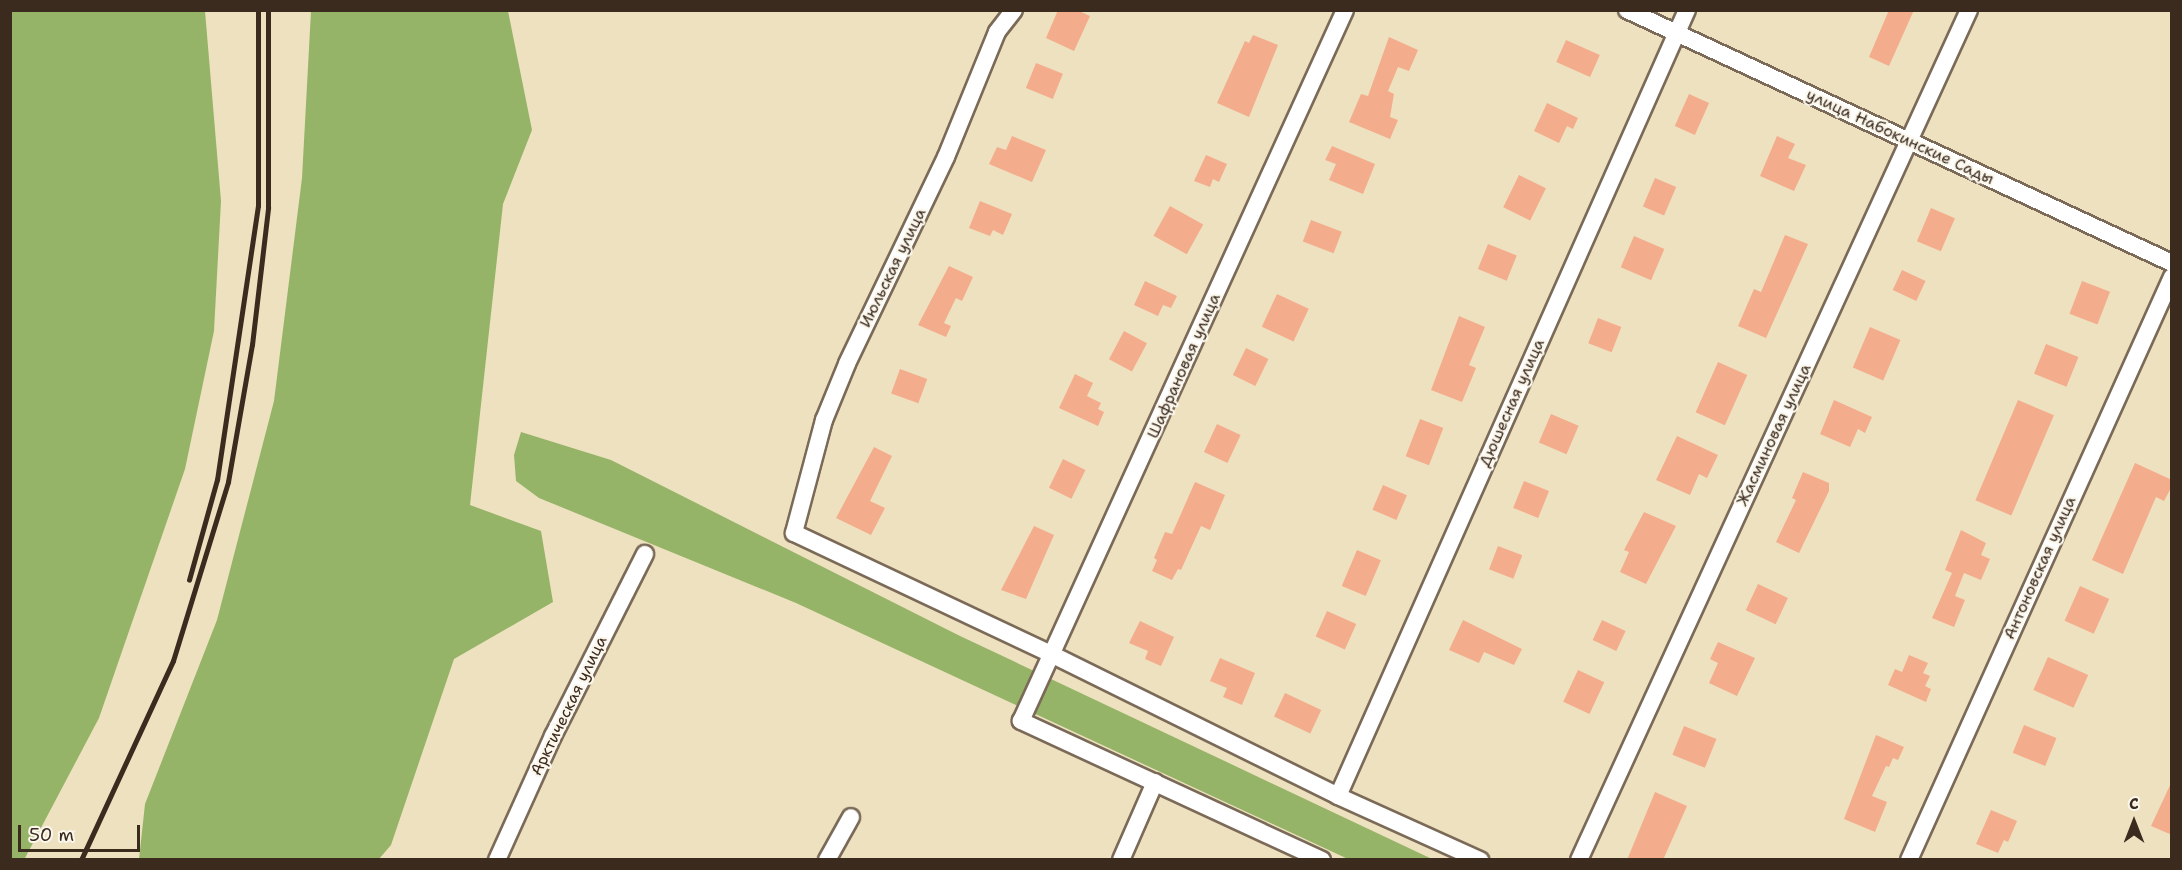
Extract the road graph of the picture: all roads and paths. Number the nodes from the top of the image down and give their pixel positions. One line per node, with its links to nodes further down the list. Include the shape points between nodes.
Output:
1 (1014, 10): 11 (street, Июльская улица, via 997,32 946,157 847,364 824,420 794,533)
2 (1345, 10): 11 (street, Шафрановая улица)
3 (1627, 10): 6 (street, улица Набокинские Сады)
4 (1687, 10): 6 (street, Дюшесная улица)
5 (1969, 10): 7 (street, Жасминовая улица)
6 (1677, 33): 7 (street, улица Набокинские Сады); 13 (street, Дюшесная улица)
7 (1909, 141): 8 (street, улица Набокинские Сады); 20 (street, Жасминовая улица)
8 (2172, 263)
9 (2172, 277): 21 (street, Антоновская улица)
10 (645, 554): 15 (street, Арктическая улица, via 553,736)
11 (1053, 655): 12 (street, Шафрановая улица, via 1021,721); 13 (street)
12 (1155, 782): 17 (street); 18 (street)
13 (1338, 796): 19 (street)
14 (851, 817): 16 (street)
15 (497, 860)
16 (827, 860)
17 (1121, 860)
18 (1322, 860)
19 (1480, 860)
20 (1578, 860)
21 (1909, 860)

